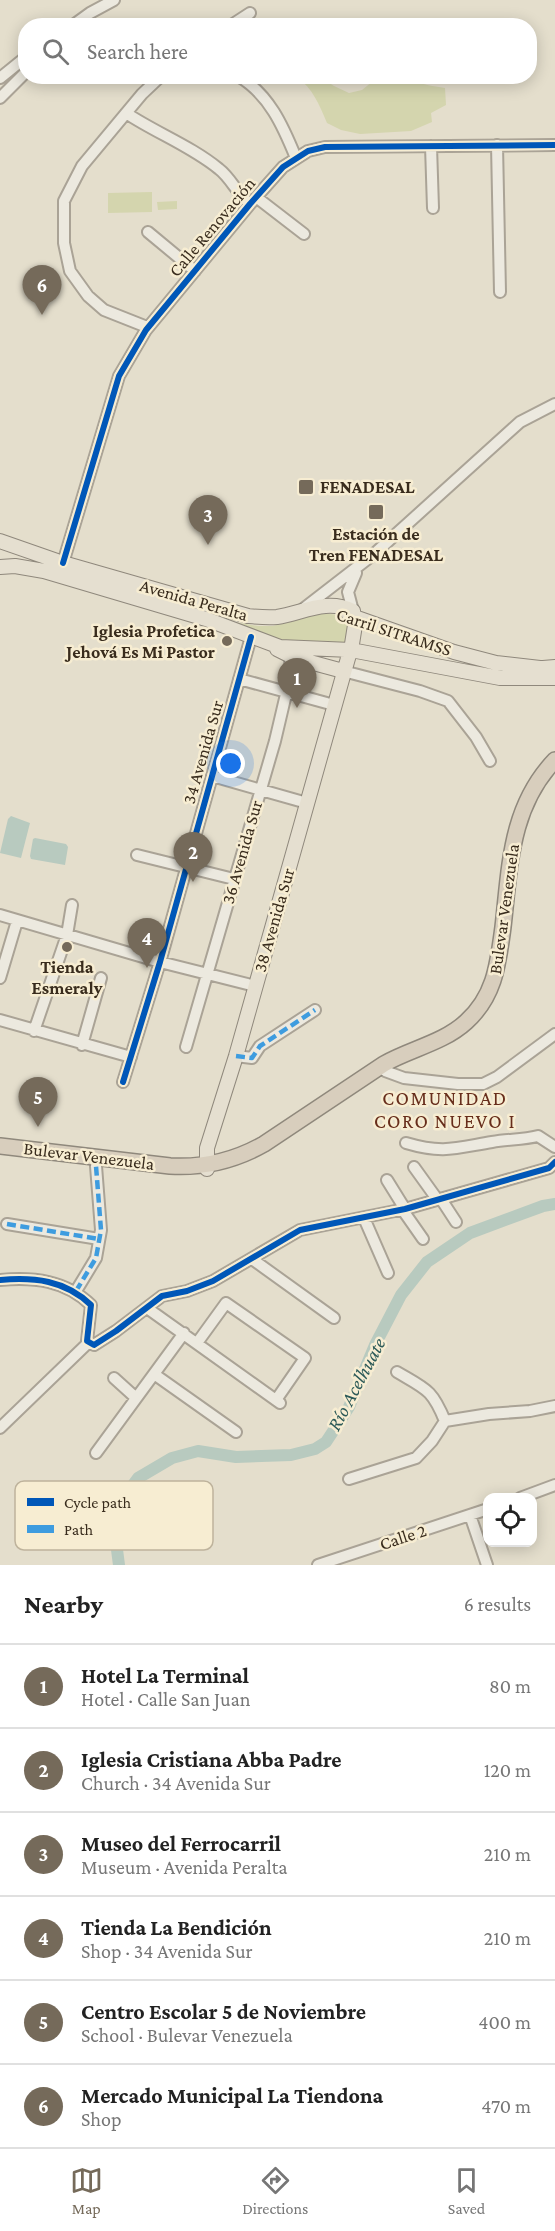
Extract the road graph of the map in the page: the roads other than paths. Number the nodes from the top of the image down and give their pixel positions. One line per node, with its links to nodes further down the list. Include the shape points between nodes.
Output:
1 (114, 0): 3 (street)
2 (250, 13): 4 (street)
3 (83, 18)
4 (242, 18)
5 (18, 63): 6 (street)
6 (0, 78)
7 (18, 80): 10 (street)
8 (153, 84): 11 (street)
9 (250, 84): 15 (street, via 264,97 284,129)
10 (0, 98)
11 (126, 113): 16 (street, via 209,161 222,171 239,196); 22 (street, via 82,166 63,201 63,243 70,271 88,296 104,310)
12 (497, 145): 13 (street, Calle Renovación); 14 (street, Calle Renovación); 21 (street)
13 (555, 145)
14 (431, 146): 15 (street, Calle Renovación, via 325,147); 17 (street)
15 (296, 158): 16 (street, Calle Renovación)
16 (253, 200): 19 (street); 20 (street, Calle Renovación)
17 (433, 208)
18 (148, 232): 20 (street)
19 (304, 234)
20 (195, 271): 22 (street, Calle Renovación)
21 (500, 292)
22 (147, 327): 27 (street, Calle Renovación, via 119,376)
23 (555, 404): 29 (street, via 520,422)
24 (0, 541): 27 (main road, Avenida Peralta)
25 (0, 546): 27 (main road, Carril SITRAMSS)
26 (0, 561): 27 (main road, Carril SITRAMSS)
27 (63, 566): 30 (main road, Avenida Peralta, via 248,616 277,617); 32 (main road, Carril SITRAMSS)
28 (0, 567): 33 (main road, Avenida Peralta, via 44,571 206,618)
29 (359, 567): 30 (street); 31 (street, via 348,592)
30 (297, 612): 31 (main road, Avenida Peralta, via 333,606)
31 (353, 614): 32 (main road, Carril SITRAMSS, via 328,611 261,623); 35 (main road); 38 (main road, Carril SITRAMSS, via 454,652 496,663)
32 (212, 615): 35 (main road, Carril SITRAMSS, via 273,641)
33 (251, 637): 34 (main road, Avenida Peralta); 41 (street, 34 Avenida Sur)
34 (270, 645): 35 (main road, Avenida Peralta); 36 (main road, Avenida Peralta)
35 (352, 647): 38 (main road, Carril SITRAMSS, via 479,666); 39 (main road); 40 (main road, via 500,678)
36 (290, 657): 39 (main road, Avenida Peralta); 42 (street, 36 Avenida Sur)
37 (555, 667): 38 (main road, Carril SITRAMSS)
38 (540, 668)
39 (344, 671): 43 (main road, 38 Avenida Sur); 45 (street, via 448,701)
40 (555, 678)
41 (239, 680): 42 (street); 47 (street, 34 Avenida Sur)
42 (287, 692): 43 (street); 48 (street, 36 Avenida Sur)
43 (334, 705): 49 (main road, 38 Avenida Sur)
44 (555, 760): 78 (highway, Bulevar Venezuela, via 529,794 521,814 513,844 496,975 478,1009 453,1032 384,1064 264,1144)
45 (490, 761)
46 (555, 771): 70 (highway, Bulevar Venezuela, via 538,792 525,824 504,968 494,999 466,1032)
47 (212, 776): 48 (street); 51 (street, 34 Avenida Sur)
48 (261, 789): 49 (street); 52 (street, 36 Avenida Sur)
49 (307, 803): 61 (main road, 38 Avenida Sur)
50 (137, 855): 51 (street)
51 (185, 867): 52 (street); 57 (street, 34 Avenida Sur)
52 (234, 879): 58 (street, 36 Avenida Sur)
53 (72, 905): 56 (street)
54 (0, 915): 55 (street)
55 (17, 921): 56 (street); 59 (street)
56 (67, 935): 57 (street); 64 (street)
57 (160, 962): 58 (street); 69 (street, 34 Avenida Sur)
58 (207, 974): 61 (street); 67 (street, 36 Avenida Sur)
59 (0, 978)
60 (101, 978): 66 (street)
61 (255, 986): 68 (main road, 38 Avenida Sur)
62 (315, 1010): 68 (street, via 260,1046 252,1058)
63 (0, 1020): 64 (street)
64 (34, 1031): 66 (street)
65 (555, 1034): 70 (street, via 483,1083 404,1078)
66 (82, 1045): 69 (street)
67 (186, 1047)
68 (236, 1056): 78 (main road, 38 Avenida Sur, via 207,1148)
69 (131, 1057): 71 (street, 34 Avenida Sur)
70 (385, 1071): 80 (highway, Bulevar Venezuela, via 271,1148)
71 (123, 1082)
72 (405, 1143): 74 (street, via 448,1150 538,1136)
73 (0, 1146): 78 (highway, Bulevar Venezuela, via 125,1162)
74 (555, 1147)
75 (0, 1155): 77 (highway, Bulevar Venezuela)
76 (555, 1162): 83 (street, via 549,1168)
77 (96, 1166): 81 (highway, Bulevar Venezuela); 88 (street)
78 (206, 1167): 80 (highway); 81 (highway)
79 (414, 1167): 83 (street)
80 (225, 1168): 81 (highway, Bulevar Venezuela)
81 (188, 1173)
82 (387, 1180): 84 (street)
83 (439, 1199): 84 (street); 86 (street)
84 (403, 1209): 85 (street); 89 (street)
85 (364, 1218): 90 (street, via 300,1230); 91 (street)
86 (456, 1222)
87 (7, 1224): 88 (street)
88 (99, 1239): 93 (street, via 96,1258)
89 (423, 1239)
90 (252, 1259): 94 (street, via 208,1283 162,1296); 95 (street)
91 (388, 1273)
92 (0, 1280): 93 (street, via 37,1279)
93 (76, 1291): 97 (street, via 92,1305)
94 (147, 1308): 96 (street); 97 (street, via 94,1345)
95 (334, 1318)
96 (184, 1333): 98 (street); 100 (street)
97 (88, 1343): 105 (street)
98 (197, 1343): 98 (street, via 278,1401 305,1358 226,1303)
99 (396, 1372): 104 (street, via 429,1390)
100 (154, 1374): 102 (street); 106 (street)
101 (114, 1378): 102 (street)
102 (135, 1397): 107 (street)
103 (555, 1406): 104 (street)
104 (445, 1421): 108 (street, via 416,1458)
105 (0, 1428)
106 (236, 1432)
107 (96, 1453)
108 (349, 1479)
109 (555, 1485): 110 (street)
110 (532, 1493)
111 (483, 1511): 112 (street, Calle 2)
112 (470, 1515): 113 (street, Calle 2); 114 (street)
113 (322, 1564)
114 (487, 1565)

